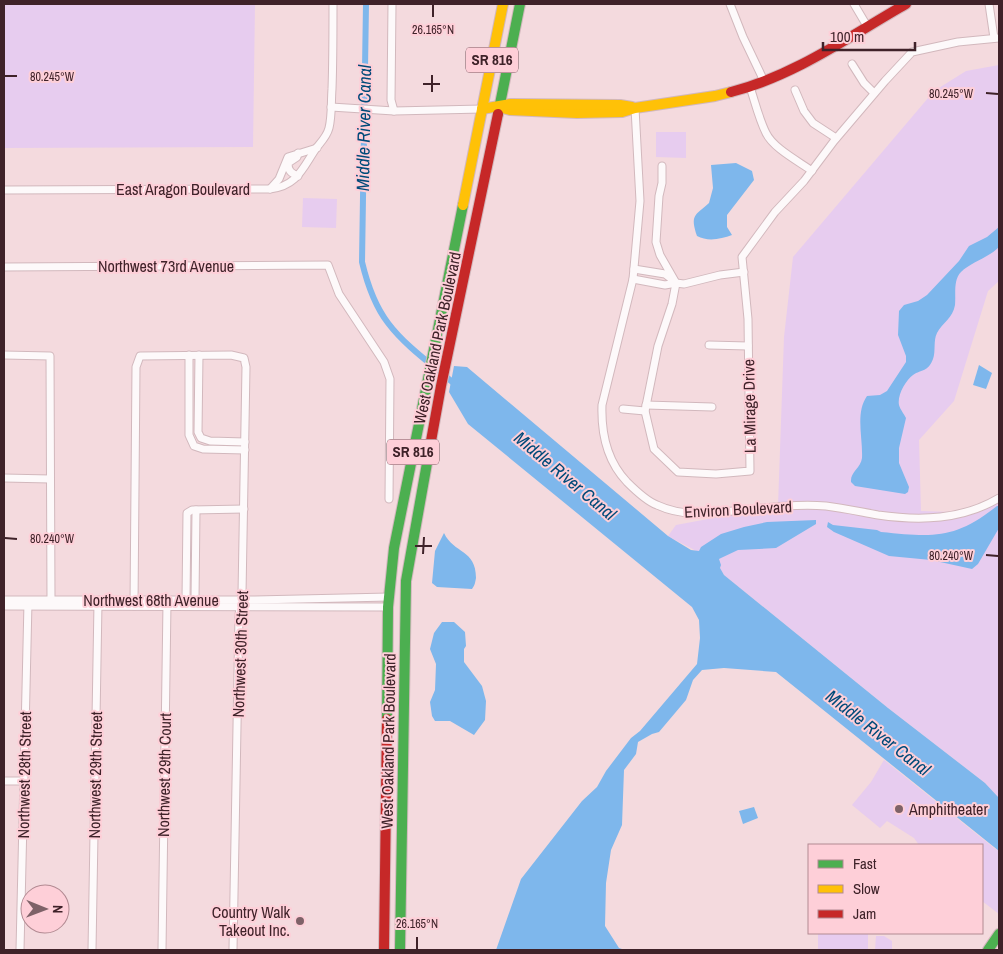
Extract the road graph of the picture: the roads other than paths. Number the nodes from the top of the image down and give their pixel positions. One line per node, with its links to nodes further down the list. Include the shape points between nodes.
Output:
1 (333, 4): 17 (street)
2 (392, 4): 20 (street, via 391,100)
3 (503, 4): 19 (main road, West Oakland Park Boulevard / SR 816)
4 (520, 4): 16 (main road, West Oakland Park Boulevard / SR 816)
5 (730, 4): 12 (street)
6 (854, 4): 9 (street)
7 (906, 4): 9 (main road)
8 (989, 4): 10 (street)
9 (867, 26): 12 (main road)
10 (996, 38): 15 (street, La Mirage Drive, via 912,52)
11 (852, 64): 15 (street)
12 (764, 82): 13 (main road)
13 (750, 87): 18 (main road, via 715,96); 25 (street, via 766,133)
14 (795, 90): 21 (street, via 813,123)
15 (874, 94): 21 (street, La Mirage Drive)
16 (499, 107): 18 (main road, via 511,104 573,104); 19 (main road); 31 (main road, West Oakland Park Boulevard / SR 816)
17 (331, 108): 20 (street); 22 (street, East Aragon Boulevard, via 326,136)
18 (635, 108): 32 (street, Environ Boulevard, via 640,201)
19 (482, 109): 20 (street); 29 (main road, West Oakland Park Boulevard / SR 816)
20 (394, 111)
21 (836, 138): 25 (street, La Mirage Drive)
22 (317, 148): 23 (street); 26 (street, East Aragon Boulevard)
23 (298, 154): 26 (street, via 288,163 291,173); 27 (street, via 288,157 279,179)
24 (662, 166): 35 (street, via 656,242)
25 (812, 171): 33 (street, La Mirage Drive, via 775,212 742,257)
26 (298, 176): 27 (street, East Aragon Boulevard, via 286,185)
27 (270, 189): 28 (street, East Aragon Boulevard)
28 (4, 190)
29 (456, 242): 31 (main road, via 460,262); 47 (main road, West Oakland Park Boulevard / SR 816)
30 (4, 267): 46 (street, Northwest 73rd Avenue, via 328,265 339,294 387,369 390,378)
31 (467, 267): 68 (main road, West Oakland Park Boulevard / SR 816, via 441,386 406,581)
32 (634, 269): 34 (street, Environ Boulevard); 35 (street, via 665,274)
33 (744, 272): 35 (street); 37 (street, La Mirage Drive)
34 (633, 279): 35 (street, via 665,285); 50 (street, Environ Boulevard, via 602,405 601,426 614,464 633,488 655,505 698,515 770,507 825,506 931,519 968,512)
35 (676, 283): 42 (street, La Mirage Drive)
36 (709, 345): 37 (street, La Mirage Drive)
37 (748, 346): 42 (street, La Mirage Drive, via 750,471 716,474 678,472 654,449)
38 (4, 355): 49 (street, via 50,356)
39 (189, 355): 40 (street); 45 (street, via 189,435 194,446); 61 (street, via 140,356 136,367)
40 (199, 355): 44 (street, via 198,432 201,438); 44 (street, Northwest 30th Street, via 231,354 244,358)
41 (712, 407): 42 (street)
42 (645, 408): 43 (street)
43 (623, 409)
44 (245, 442): 45 (street, Northwest 30th Street)
45 (245, 450): 52 (street, Northwest 30th Street)
46 (390, 451): 47 (street); 51 (street)
47 (413, 454): 58 (main road, West Oakland Park Boulevard / SR 816, via 397,532)
48 (4, 478): 49 (street)
49 (50, 479): 56 (street)
50 (999, 498)
51 (389, 499)
52 (244, 508): 53 (street); 63 (street, Northwest 30th Street)
53 (196, 510): 54 (street); 57 (street, via 187,513)
54 (195, 599): 57 (street, Northwest 68th Avenue); 63 (street, Northwest 68th Avenue)
55 (4, 600): 59 (street, Northwest 68th Avenue)
56 (51, 600): 59 (street, Northwest 68th Avenue); 60 (street, Northwest 68th Avenue)
57 (186, 600): 62 (street, Northwest 68th Avenue)
58 (389, 602): 63 (street, Northwest 68th Avenue); 65 (main road, West Oakland Park Boulevard / SR 816)
59 (28, 603): 60 (street, Northwest 68th Avenue); 64 (street, Northwest 68th Avenue); 67 (street, Northwest 28th Street)
60 (98, 603): 61 (street, Northwest 68th Avenue); 73 (street, Northwest 29th Street)
61 (134, 603): 62 (street, Northwest 68th Avenue)
62 (167, 603): 63 (street, Northwest 68th Avenue); 74 (street, Northwest 29th Court)
63 (241, 603): 75 (street, Northwest 30th Street)
64 (4, 606)
65 (386, 764): 68 (main road, via 394,782); 69 (main road, West Oakland Park Boulevard / SR 816)
66 (4, 781): 67 (street)
67 (23, 781): 72 (street, Northwest 28th Street)
68 (402, 788): 70 (main road, West Oakland Park Boulevard / SR 816)
69 (386, 793): 70 (main road, via 392,794); 76 (main road, West Oakland Park Boulevard / SR 816)
70 (401, 808): 77 (main road, West Oakland Park Boulevard / SR 816)
71 (999, 934): 78 (main road)
72 (20, 950)
73 (92, 950)
74 (162, 950)
75 (233, 950)
76 (384, 950)
77 (400, 950)
78 (988, 950)

